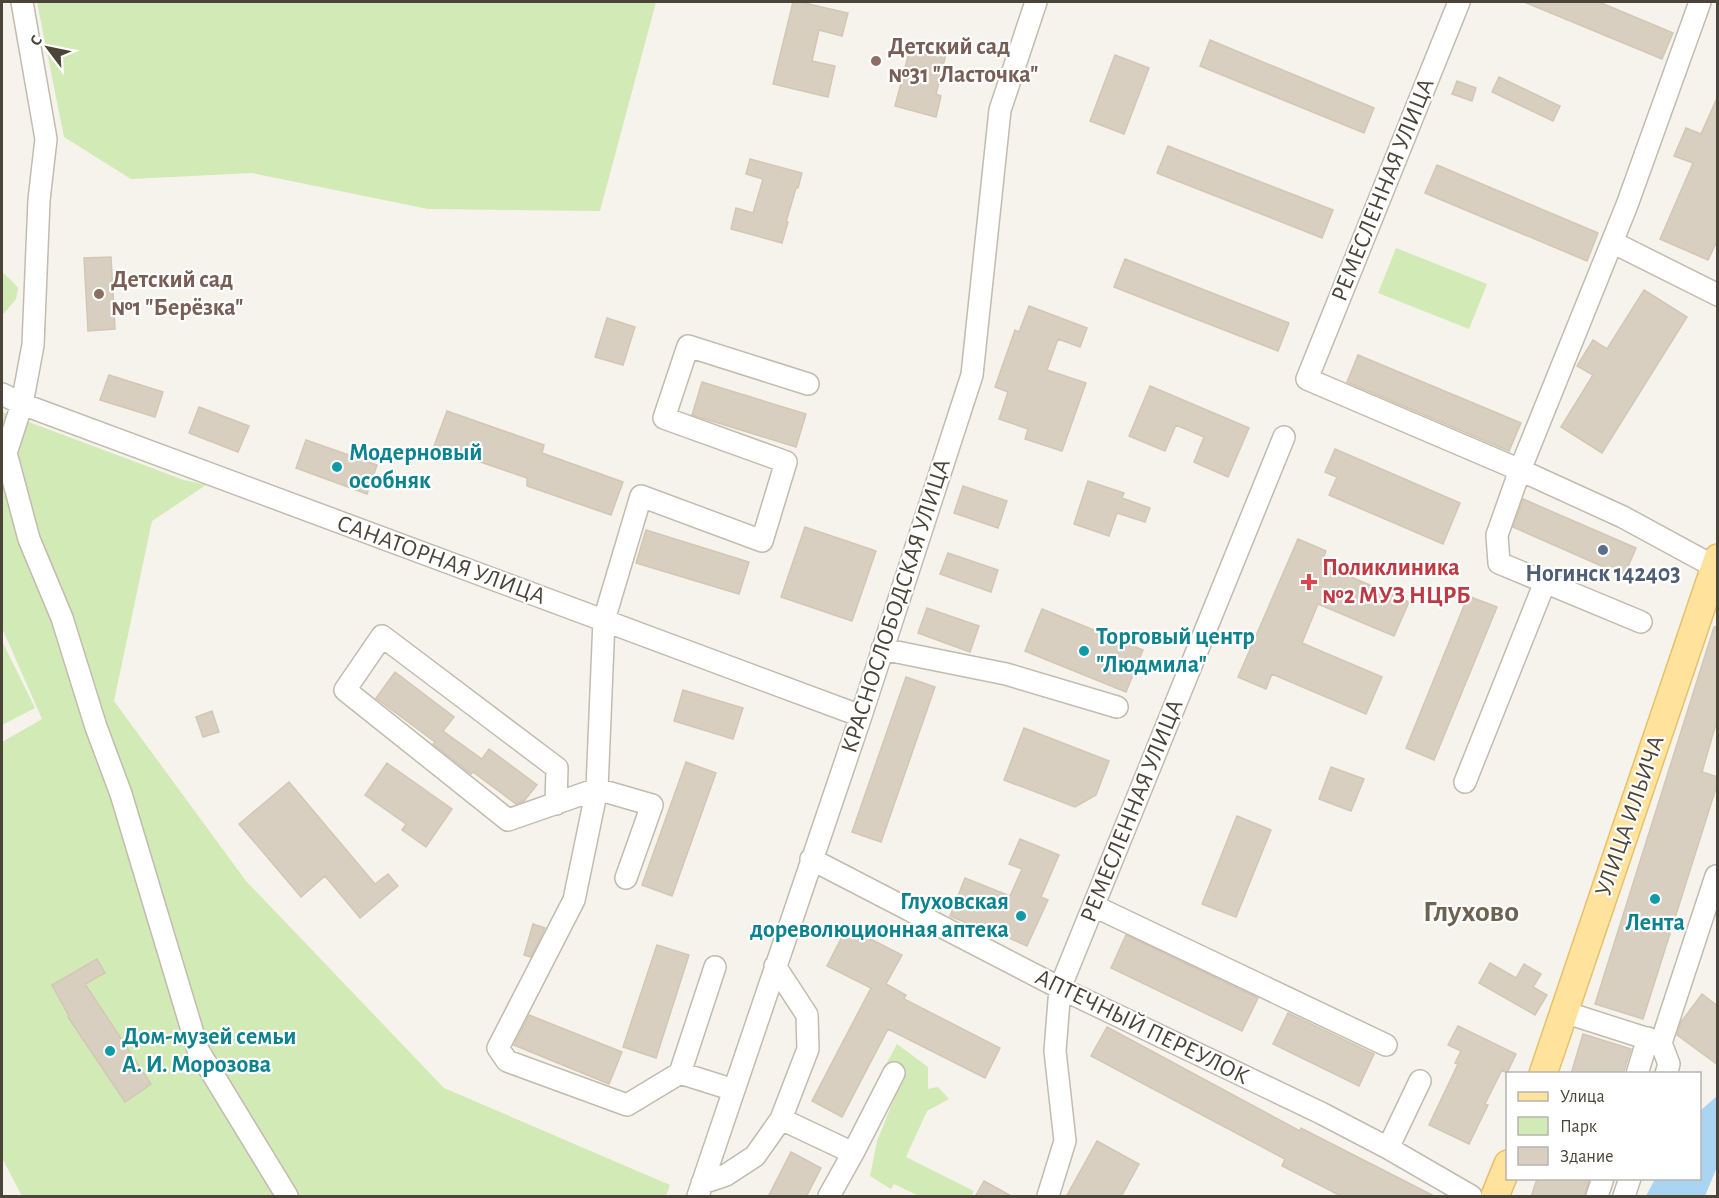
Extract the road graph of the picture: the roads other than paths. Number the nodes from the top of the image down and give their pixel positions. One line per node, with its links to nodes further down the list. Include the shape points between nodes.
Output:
1 (22, 2): 9 (street, via 46,139 39,200 33,345)
2 (1036, 2): 16 (street, КРАСНОСЛОБОДСКАЯ УЛИЦА, via 1000,110 972,375)
3 (1459, 2): 11 (street, РЕМЕСЛЕННАЯ УЛИЦА, via 1307,379)
4 (1700, 2): 5 (street)
5 (1612, 242): 6 (street); 11 (street)
6 (1718, 295)
7 (808, 384): 14 (street, via 688,346 664,418 786,462 762,541 641,496)
8 (2, 394): 9 (street, САНАТОРНАЯ УЛИЦА)
9 (22, 404): 14 (street, САНАТОРНАЯ УЛИЦА); 46 (street, via 6,453 29,539 62,618 121,794 198,1050)
10 (1284, 437): 25 (street, РЕМЕСЛЕННАЯ УЛИЦА)
11 (1520, 470): 12 (street); 13 (street, via 1497,535 1499,563)
12 (1716, 562): 29 (main road, УЛИЦА ИЛЬИЧА)
13 (1545, 582): 15 (street); 19 (street)
14 (604, 620): 18 (street, САНАТОРНАЯ УЛИЦА); 20 (street)
15 (1641, 622)
16 (882, 649): 17 (street, via 1006,674); 18 (street, КРАСНОСЛОБОДСКАЯ УЛИЦА)
17 (1117, 707)
18 (861, 716): 22 (street, КРАСНОСЛОБОДСКАЯ УЛИЦА)
19 (1465, 782)
20 (597, 789): 21 (street); 24 (street, via 652,805); 35 (street, via 574,900 498,1048 507,1061 627,1106)
21 (556, 804): 21 (street, via 508,820 345,690 382,636 557,768)
22 (811, 860): 26 (street, КРАСНОСЛОБОДСКАЯ УЛИЦА); 28 (street, АПТЕЧНЫЙ ПЕРЕУЛОК)
23 (1716, 876): 30 (street)
24 (626, 878)
25 (1094, 906): 28 (street, РЕМЕСЛЕННАЯ УЛИЦА); 31 (street)
26 (776, 966): 38 (street, КРАСНОСЛОБОДСКАЯ УЛИЦА); 39 (street, via 807,1015 808,1049)
27 (715, 967): 35 (street)
28 (1060, 988): 40 (street, АПТЕЧНЫЙ ПЕРЕУЛОК); 48 (street, РЕМЕСЛЕННАЯ УЛИЦА, via 1055,1051 1065,1141)
29 (1564, 1012): 30 (street); 32 (main road, УЛИЦА ИЛЬИЧА)
30 (1655, 1040): 33 (street); 34 (street, via 1669,1064)
31 (1386, 1045)
32 (1544, 1072)
33 (1638, 1072)
34 (1667, 1072)
35 (680, 1073): 38 (street)
36 (894, 1073): 41 (street)
37 (1420, 1081): 40 (street)
38 (734, 1090): 45 (street, КРАСНОСЛОБОДСКАЯ УЛИЦА)
39 (782, 1119): 41 (street); 45 (street, via 755,1156)
40 (1388, 1148): 49 (street, АПТЕЧНЫЙ ПЕРЕУЛОК)
41 (853, 1153): 47 (street)
42 (1506, 1169): 50 (main road)
43 (1603, 1180): 51 (street)
44 (1630, 1180): 52 (street)
45 (700, 1190)
46 (287, 1197)
47 (829, 1197)
48 (1048, 1197)
49 (1471, 1197)
50 (1495, 1197)
51 (1597, 1197)
52 (1624, 1197)

